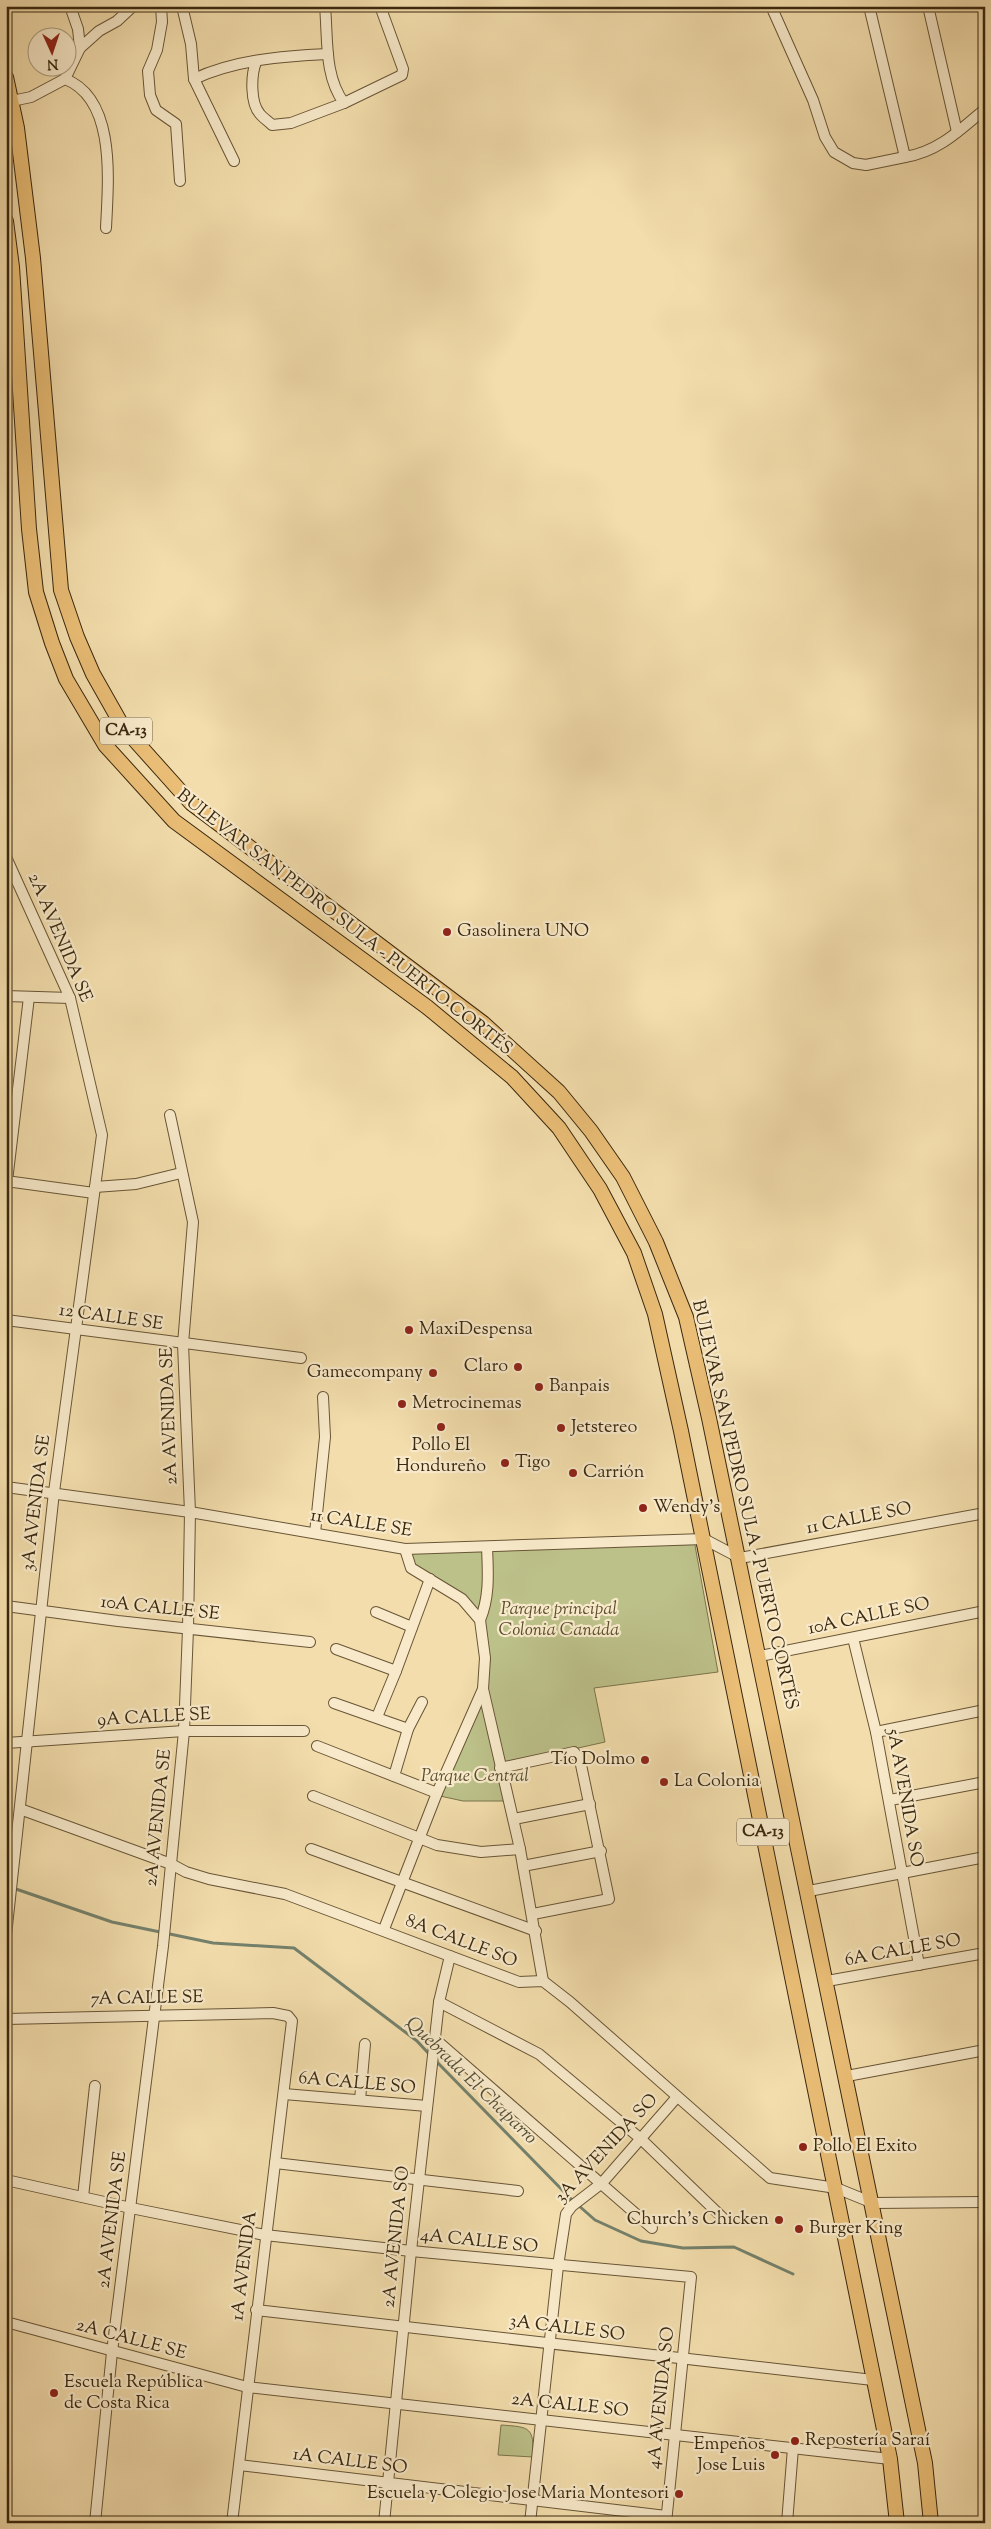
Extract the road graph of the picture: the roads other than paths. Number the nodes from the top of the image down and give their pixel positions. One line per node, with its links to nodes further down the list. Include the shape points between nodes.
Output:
1 (70, 6): 10 (street)
2 (133, 6): 10 (street)
3 (161, 6): 22 (street, via 157,50 148,70 150,95 156,110 176,124)
4 (182, 6): 15 (street, via 191,44)
5 (325, 6): 11 (street)
6 (380, 6): 17 (street, via 402,75)
7 (771, 6): 20 (street, via 834,152 853,163 866,165)
8 (869, 6): 20 (street)
9 (928, 6): 19 (street)
10 (80, 48): 14 (street)
11 (328, 54): 12 (street); 17 (street, via 334,90)
12 (256, 62): 15 (street, via 216,68); 17 (street, via 252,78 254,100 258,113 272,125 291,123)
13 (6, 77): 16 (highway, BULEVAR SAN PEDRO SULA - PUERTO CORTÉS / CA-13)
14 (65, 79): 16 (street, via 32,97); 24 (street, via 93,100 100,116 107,174)
15 (194, 79): 21 (street)
16 (12, 101): 50 (highway, BULEVAR SAN PEDRO SULA - PUERTO CORTÉS / CA-13, via 33,258 62,590 93,674 123,727 191,803 483,1023 559,1092 591,1130 623,1177 675,1285 690,1336)
17 (344, 103)
18 (985, 109): 19 (street)
19 (957, 132): 20 (street, via 936,148)
20 (904, 157)
21 (234, 161)
22 (180, 180)
23 (6, 222): 25 (highway, BULEVAR SAN PEDRO SULA - PUERTO CORTÉS / CA-13)
24 (106, 228)
25 (9, 265): 47 (highway, BULEVAR SAN PEDRO SULA - PUERTO CORTÉS / CA-13, via 36,592 66,680 105,744 174,821 427,1007 512,1077 559,1128 600,1189 634,1253 655,1314)
26 (6, 857): 27 (street, 2A AVENIDA SE)
27 (13, 870): 28 (street); 31 (street, 2A AVENIDA SE)
28 (6, 879)
29 (6, 996): 30 (street)
30 (29, 998): 31 (street); 35 (street)
31 (70, 998): 32 (street, 2A AVENIDA SE)
32 (90, 1077): 36 (street, 3A AVENIDA SE, via 102,1135)
33 (170, 1115): 34 (street, 2A AVENIDA SE)
34 (181, 1173): 36 (street); 39 (street, 2A AVENIDA SE, via 192,1222)
35 (6, 1181): 36 (street)
36 (94, 1190): 38 (street, 3A AVENIDA SE)
37 (6, 1320): 38 (street, 12 CALLE SE)
38 (75, 1329): 39 (street, 12 CALLE SE); 43 (street, 3A AVENIDA SE)
39 (183, 1344): 40 (street, 12 CALLE SE); 44 (street, 2A AVENIDA SE)
40 (301, 1358)
41 (323, 1398): 46 (street, via 325,1437)
42 (6, 1487): 43 (street, 11 CALLE SE)
43 (54, 1492): 44 (street, 11 CALLE SE); 53 (street, 3A AVENIDA SE)
44 (190, 1512): 46 (street, 11 CALLE SE); 58 (street, 2A AVENIDA SE)
45 (985, 1513): 50 (street, 11 CALLE SO)
46 (315, 1533): 49 (street, 11 CALLE SE)
47 (704, 1539): 48 (street, 11 CALLE SE); 50 (street, 11 CALLE SE); 122 (highway, BULEVAR SAN PEDRO SULA - PUERTO CORTÉS / CA-13)
48 (487, 1547): 49 (street, 11 CALLE SE); 56 (street, via 488,1583)
49 (405, 1549): 51 (street, via 411,1568)
50 (740, 1558): 62 (highway, BULEVAR SAN PEDRO SULA - PUERTO CORTÉS / CA-13)
51 (430, 1579): 56 (street, via 462,1599); 57 (street)
52 (6, 1606): 53 (street, 10A CALLE SE)
53 (41, 1611): 58 (street, 10A CALLE SE); 73 (street, 3A AVENIDA SE)
54 (985, 1611): 59 (street, 10A CALLE SO)
55 (376, 1612): 57 (street)
56 (480, 1620): 64 (street, via 485,1658)
57 (412, 1627): 63 (street)
58 (188, 1628): 60 (street, 10A CALLE SE); 71 (street, 2A AVENIDA SE)
59 (853, 1638): 62 (street, 10A CALLE SO); 72 (street, 5A AVENIDA SO)
60 (310, 1642)
61 (336, 1649): 63 (street)
62 (760, 1656): 94 (highway, BULEVAR SAN PEDRO SULA - PUERTO CORTÉS / CA-13)
63 (396, 1671): 68 (street)
64 (483, 1689): 76 (street); 79 (street)
65 (422, 1702): 69 (street)
66 (334, 1703): 68 (street)
67 (985, 1710): 72 (street)
68 (377, 1717): 69 (street)
69 (408, 1729): 77 (street)
70 (304, 1731): 71 (street, 9A CALLE SE)
71 (184, 1732): 73 (street, 9A CALLE SE); 90 (street, 2A AVENIDA SE)
72 (876, 1732): 81 (street, 5A AVENIDA SO)
73 (27, 1742): 74 (street, 9A CALLE SE); 83 (street, 3A AVENIDA SE)
74 (6, 1743)
75 (317, 1746): 77 (street)
76 (500, 1768): 82 (street, via 574,1752 580,1760); 84 (street)
77 (394, 1776): 79 (street)
78 (985, 1782): 81 (street)
79 (436, 1793): 85 (street)
80 (313, 1796): 85 (street)
81 (890, 1800): 92 (street, 5A AVENIDA SO)
82 (590, 1804): 84 (street); 88 (street)
83 (20, 1809): 90 (street, 8A CALLE SO); 98 (street, 3A AVENIDA SE)
84 (514, 1819): 87 (street)
85 (419, 1839): 87 (street, via 481,1852); 93 (street)
86 (311, 1849): 93 (street)
87 (520, 1849): 91 (street)
88 (601, 1851): 91 (street); 95 (street, via 609,1899)
89 (985, 1857): 92 (street)
90 (171, 1864): 96 (street, 8A CALLE SO, via 209,1879 285,1894); 105 (street, 2A AVENIDA SE)
91 (523, 1866): 95 (street)
92 (901, 1873): 94 (street); 101 (street, 5A AVENIDA SO)
93 (402, 1883): 96 (street); 97 (street)
94 (809, 1891): 103 (highway, BULEVAR SAN PEDRO SULA - PUERTO CORTÉS / CA-13)
95 (532, 1914): 97 (street)
96 (384, 1929): 100 (street, 8A CALLE SO)
97 (536, 1931): 102 (street)
98 (6, 1935)
99 (985, 1953): 101 (street, 6A CALLE SO)
100 (450, 1956): 102 (street, 8A CALLE SO, via 519,1982); 104 (street, 2A AVENIDA SO)
101 (918, 1965): 103 (street, 6A CALLE SO)
102 (543, 1981): 114 (street)
103 (827, 1981): 111 (highway, BULEVAR SAN PEDRO SULA - PUERTO CORTÉS / CA-13)
104 (439, 2002): 108 (street, 2A AVENIDA SO); 117 (street, via 539,2054)
105 (152, 2014): 106 (street, 7A CALLE SE, via 273,2013); 107 (street, 7A CALLE SE); 127 (street, 2A AVENIDA SE)
106 (288, 2016): 113 (street, 1A AVENIDA, via 293,2027)
107 (6, 2019)
108 (435, 2040): 116 (street, 2A AVENIDA SO); 121 (street)
109 (365, 2044): 115 (street)
110 (985, 2050): 111 (street)
111 (847, 2076): 126 (highway, BULEVAR SAN PEDRO SULA - PUERTO CORTÉS / CA-13)
112 (95, 2086): 124 (street)
113 (284, 2094): 115 (street, 6A CALLE SO); 118 (street, 1A AVENIDA)
114 (677, 2097): 117 (street, 3A AVENIDA SO); 122 (street, via 770,2178)
115 (360, 2100): 116 (street, 6A CALLE SO)
116 (427, 2106): 120 (street, 2A AVENIDA SO)
117 (641, 2139): 121 (street, 3A AVENIDA SO); 128 (street)
118 (275, 2162): 120 (street); 130 (street, 1A AVENIDA)
119 (6, 2180): 124 (street, 4A CALLE SO)
120 (419, 2180): 123 (street); 131 (street, 2A AVENIDA SO)
121 (602, 2183): 129 (street); 132 (street, 3A AVENIDA SO, via 566,2214)
122 (836, 2188): 126 (street); 140 (highway, BULEVAR SAN PEDRO SULA - PUERTO CORTÉS / CA-13)
123 (518, 2191)
124 (83, 2197): 127 (street, 4A CALLE SO)
125 (985, 2202): 126 (street)
126 (873, 2203): 157 (highway, BULEVAR SAN PEDRO SULA - PUERTO CORTÉS / CA-13, via 925,2463)
127 (131, 2208): 130 (street, 4A CALLE SO); 138 (street, 2A AVENIDA SE)
128 (723, 2218)
129 (652, 2228)
130 (265, 2235): 131 (street, 4A CALLE SO); 134 (street, 1A AVENIDA)
131 (411, 2251): 132 (street, 4A CALLE SO); 136 (street, 2A AVENIDA SO)
132 (558, 2266): 133 (street, 4A CALLE SO); 137 (street, 3A AVENIDA SO)
133 (691, 2277): 139 (street, 4A AVENIDA SO)
134 (256, 2310): 136 (street, 3A CALLE SO); 141 (street, 1A AVENIDA)
135 (6, 2322): 138 (street, 2A CALLE SE)
136 (404, 2327): 137 (street, 3A CALLE SO); 142 (street, 2A AVENIDA SO)
137 (550, 2344): 139 (street, 3A CALLE SO); 143 (street, 3A AVENIDA SO)
138 (112, 2352): 141 (street, 2A CALLE SE); 151 (street, 2A AVENIDA SE)
139 (683, 2359): 140 (street, 3A CALLE SO); 144 (street, 4A AVENIDA SO)
140 (873, 2380): 146 (highway, BULEVAR SAN PEDRO SULA - PUERTO CORTÉS / CA-13)
141 (247, 2387): 142 (street, 2A CALLE SO); 147 (street, 1A AVENIDA)
142 (396, 2403): 143 (street, 2A CALLE SO); 148 (street, 2A AVENIDA SO)
143 (542, 2420): 144 (street, 2A CALLE SO); 149 (street, 3A AVENIDA SO)
144 (675, 2435): 145 (street, 2A CALLE SO); 150 (street, 4A AVENIDA SO)
145 (793, 2448): 146 (street, 2A CALLE SO); 155 (street)
146 (890, 2459): 156 (highway, BULEVAR SAN PEDRO SULA - PUERTO CORTÉS / CA-13)
147 (239, 2465): 148 (street, 1A CALLE SO); 152 (street, 1A AVENIDA)
148 (388, 2483): 149 (street, 1A CALLE SO); 153 (street, 2A AVENIDA SO)
149 (533, 2500): 150 (street, 1A CALLE SO); 154 (street, 3A AVENIDA SO)
150 (666, 2519)
151 (95, 2523)
152 (232, 2523)
153 (384, 2523)
154 (530, 2523)
155 (787, 2523)
156 (897, 2523)
157 (931, 2523)

